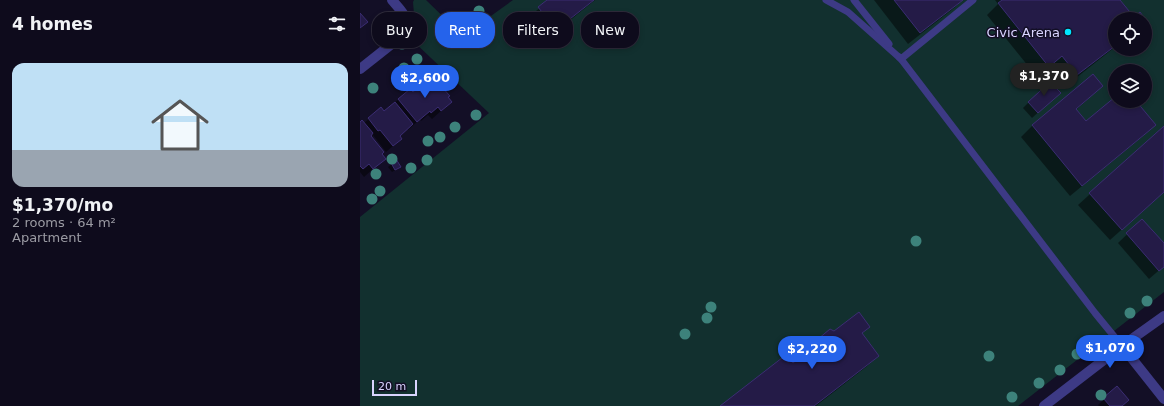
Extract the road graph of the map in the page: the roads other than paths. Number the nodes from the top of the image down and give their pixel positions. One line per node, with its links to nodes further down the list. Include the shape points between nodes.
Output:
1 (392, 0): 6 (street, via 404,14 408,22 407,28 403,35)
2 (826, 0): 5 (lane, via 848,12)
3 (854, 0): 5 (lane)
4 (973, 0): 5 (lane)
5 (901, 59): 8 (lane)
6 (360, 69)
7 (1164, 316): 8 (street)
8 (1122, 346): 9 (street); 10 (street)
9 (1164, 399)
10 (1044, 406)

